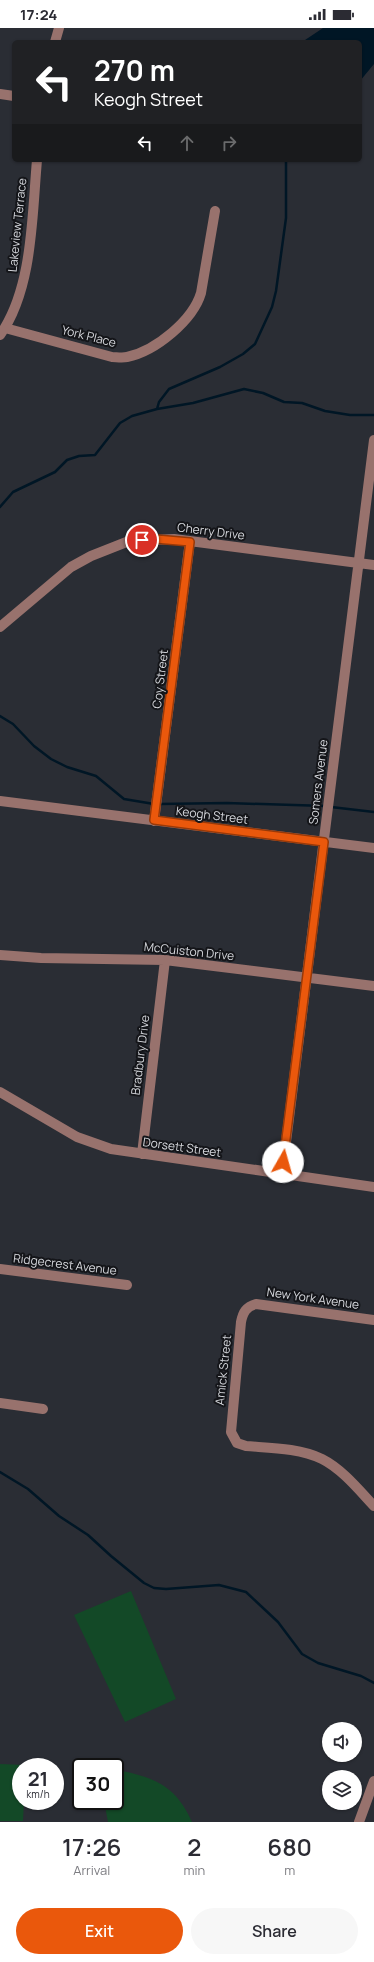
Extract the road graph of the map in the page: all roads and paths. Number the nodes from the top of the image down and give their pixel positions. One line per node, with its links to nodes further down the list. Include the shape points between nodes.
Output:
1 (59, 28): 2 (street)
2 (56, 40)
3 (0, 94): 4 (street)
4 (12, 96)
5 (37, 162): 7 (street, Lakeview Terrace, via 24,282)
6 (215, 211): 7 (street, York Place, via 198,304 177,329 153,345 126,357 112,357)
7 (2, 331)
8 (374, 440): 10 (street, Somers Avenue)
9 (190, 542): 10 (street, Cherry Drive); 12 (street, Cherry Drive, via 156,539 128,541 91,556 71,567); 14 (street, Coy Street)
10 (359, 564): 11 (street, Cherry Drive); 15 (street, Somers Avenue)
11 (374, 565)
12 (0, 626)
13 (0, 801): 14 (street, Keogh Street)
14 (154, 820): 15 (street, Keogh Street)
15 (324, 842): 16 (street, Keogh Street); 19 (street, Somers Avenue)
16 (374, 848)
17 (0, 954): 18 (street, McCuiston Drive, via 49,959)
18 (165, 960): 19 (street, McCuiston Drive); 22 (street, Bradbury Drive)
19 (307, 978): 20 (street, McCuiston Drive); 23 (street, Somers Avenue)
20 (374, 986)
21 (0, 1092): 22 (street, Dorsett Street, via 76,1137)
22 (142, 1154): 23 (street, Dorsett Street)
23 (282, 1174): 24 (street, Dorsett Street)
24 (374, 1187)
25 (0, 1269): 26 (street, Ridgecrest Avenue)
26 (127, 1285)
27 (249, 1306): 28 (street, New York Avenue, via 256,1304); 31 (street, Amick Street, via 243,1312 241,1322 231,1420 233,1438 237,1443 246,1446 311,1455 322,1459 335,1468)
28 (374, 1320)
29 (0, 1403): 30 (street)
30 (43, 1409)
31 (374, 1506)
32 (374, 1781): 33 (street)
33 (359, 1822)

